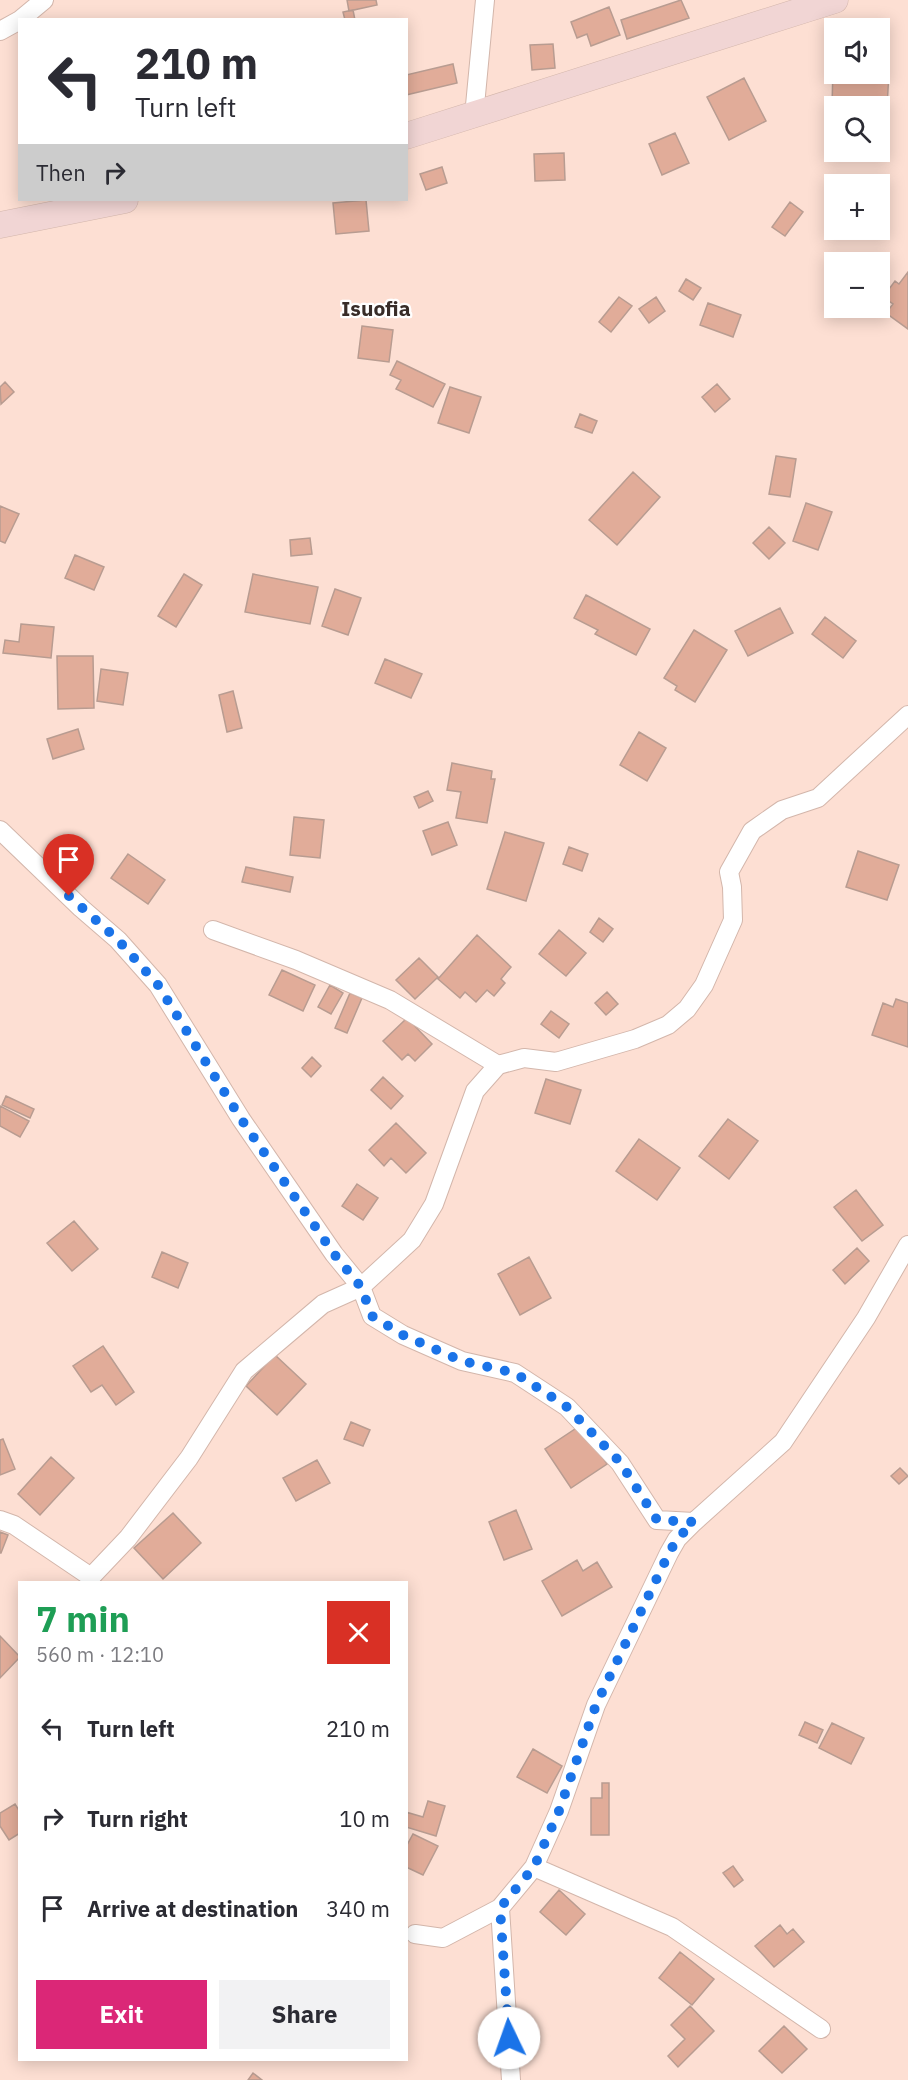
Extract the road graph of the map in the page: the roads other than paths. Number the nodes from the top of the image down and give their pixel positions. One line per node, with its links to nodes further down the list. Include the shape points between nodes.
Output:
1 (44, 0): 4 (street)
2 (485, 0): 7 (street)
3 (835, 0): 7 (main road)
4 (22, 18)
5 (18, 21): 6 (street)
6 (0, 32)
7 (474, 116): 8 (main road)
8 (408, 135)
9 (119, 201): 10 (main road)
10 (0, 225)
11 (908, 715): 14 (street, via 818,798 782,810 752,831 729,872 733,920 704,985 687,1009 668,1025 635,1039 556,1062 524,1058)
12 (0, 830): 16 (street, via 118,940 158,985 241,1119)
13 (213, 930): 14 (street, via 390,1000)
14 (498, 1065): 16 (street, via 476,1091 434,1204 412,1239)
15 (908, 1245): 18 (street, via 866,1318 783,1442)
16 (361, 1287): 17 (street, via 323,1304 244,1371 189,1458 128,1538 92,1577 14,1525); 18 (street, via 372,1316 403,1335 462,1361 515,1373 567,1407 620,1462 657,1520)
17 (0, 1520)
18 (694, 1522): 19 (street, via 669,1553 601,1695)
19 (534, 1867): 20 (street); 22 (street, via 672,1928)
20 (500, 1908): 21 (street, via 443,1938); 23 (street)
21 (415, 1934)
22 (821, 2029)
23 (512, 2080)

